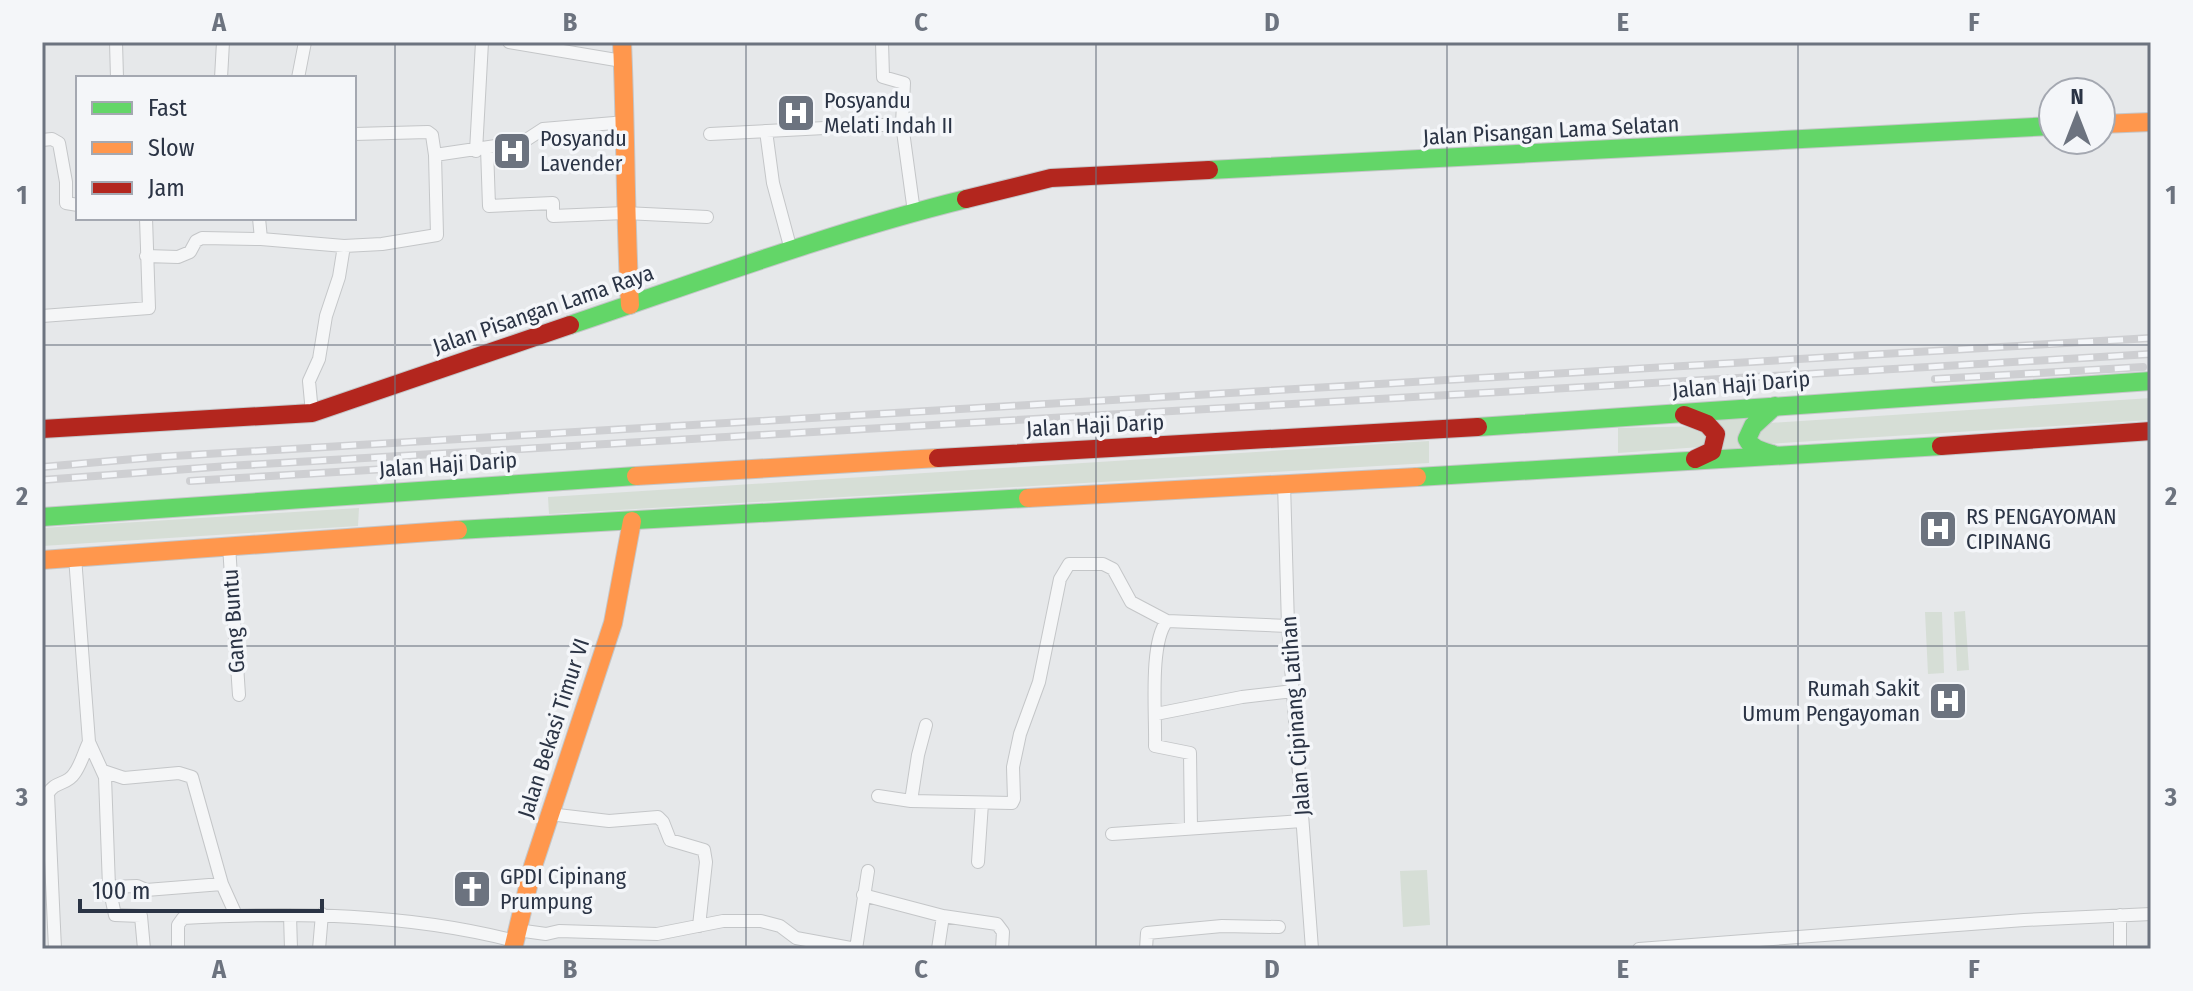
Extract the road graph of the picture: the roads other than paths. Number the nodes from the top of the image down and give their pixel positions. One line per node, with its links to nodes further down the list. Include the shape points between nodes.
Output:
1 (116, 42): 8 (street)
2 (223, 42): 9 (street)
3 (305, 42): 10 (street)
4 (482, 42): 20 (street)
5 (509, 42): 7 (street)
6 (882, 42): 14 (street, via 883,77 904,83)
7 (622, 52): 11 (main road)
8 (117, 76)
9 (221, 76)
10 (298, 76)
11 (626, 122): 20 (street, via 543,129 523,142); 25 (main road)
12 (2151, 122): 13 (main road)
13 (2117, 123)
14 (902, 124): 16 (street); 24 (street)
15 (2037, 127): 22 (main road, Jalan Pisangan Lama Selatan)
16 (766, 131): 18 (street); 31 (street)
17 (356, 134): 21 (street, via 428,132)
18 (710, 134)
19 (42, 140): 23 (street, via 59,143 66,203)
20 (481, 150): 21 (street); 25 (street, via 489,206 553,203 553,216)
21 (435, 155): 30 (street, via 437,235)
22 (1051, 178): 24 (main road, Jalan Pisangan Lama Raya)
23 (76, 205)
24 (914, 212): 31 (main road, Jalan Pisangan Lama Raya)
25 (625, 213): 26 (street); 33 (main road)
26 (707, 217)
27 (146, 220): 32 (street)
28 (259, 220): 29 (street)
29 (261, 239): 30 (street); 32 (street, via 202,238 178,257)
30 (344, 246): 37 (street, via 319,359 309,381)
31 (791, 250): 33 (main road, Jalan Pisangan Lama Raya)
32 (146, 256): 34 (street, via 149,308)
33 (630, 305): 37 (main road, Jalan Pisangan Lama Raya)
34 (42, 316)
35 (2151, 381): 36 (main road, Jalan Haji Darip)
36 (1775, 406): 38 (main road, Jalan Haji Darip); 41 (main road, via 1749,427 1747,435 1755,449)
37 (312, 413): 39 (main road, Jalan Pisangan Lama Raya)
38 (1680, 413): 42 (main road, via 1704,421 1716,434 1712,451); 44 (main road, Jalan Haji Darip)
39 (42, 429)
40 (2151, 431): 41 (main road)
41 (1780, 456): 42 (main road)
42 (1689, 462): 43 (main road)
43 (1284, 483): 45 (main road); 50 (street, Jalan Cipinang Latihan)
44 (42, 517)
45 (632, 521): 46 (main road); 60 (main road, Jalan Bekasi Timur VI, via 613,622)
46 (229, 546): 47 (main road); 52 (street, Gang Buntu)
47 (75, 557): 48 (main road); 55 (street)
48 (42, 560)
49 (1167, 621): 50 (street); 53 (street, via 1158,638); 59 (street, via 1131,602 1113,569 1069,564 1060,579 1039,682 1020,734 1014,799 1009,805)
50 (1288, 626): 51 (street, Jalan Cipinang Latihan)
51 (1293, 691): 53 (street); 61 (street, Jalan Cipinang Latihan)
52 (239, 695)
53 (1156, 714): 62 (street, via 1156,747 1190,753)
54 (926, 725): 58 (street)
55 (89, 742): 56 (street); 79 (street, via 74,774 48,794)
56 (103, 771): 66 (street, via 124,778 179,773 192,777); 67 (street)
57 (878, 796): 58 (street)
58 (911, 801): 59 (street)
59 (982, 803): 64 (street)
60 (549, 814): 75 (street, via 609,821 658,817 670,840 704,850); 77 (main road, Jalan Bekasi Timur VI)
61 (1302, 821): 62 (street); 88 (street, Jalan Cipinang Latihan)
62 (1191, 828): 63 (street)
63 (1112, 834)
64 (978, 862)
65 (868, 871): 68 (street)
66 (222, 884): 67 (street); 71 (street)
67 (109, 887): 80 (street, via 115,915 141,916)
68 (863, 895): 74 (street); 84 (street)
69 (322, 914): 72 (street); 77 (street, via 406,919); 83 (street)
70 (2151, 914): 73 (street)
71 (236, 915): 72 (street); 81 (street, via 183,918)
72 (290, 915): 82 (street)
73 (2120, 915): 78 (street); 90 (street)
74 (943, 916): 85 (street); 86 (street, via 997,924)
75 (699, 926): 77 (street, via 657,934 559,931); 84 (street, via 761,921 796,938)
76 (1279, 927): 87 (street, via 1147,933)
77 (515, 940)
78 (1703, 947): 89 (street)
79 (55, 949)
80 (144, 949)
81 (178, 949)
82 (291, 949)
83 (319, 949)
84 (856, 949)
85 (938, 949)
86 (1002, 949)
87 (1146, 949)
88 (1312, 949)
89 (1639, 949)
90 (2120, 949)

